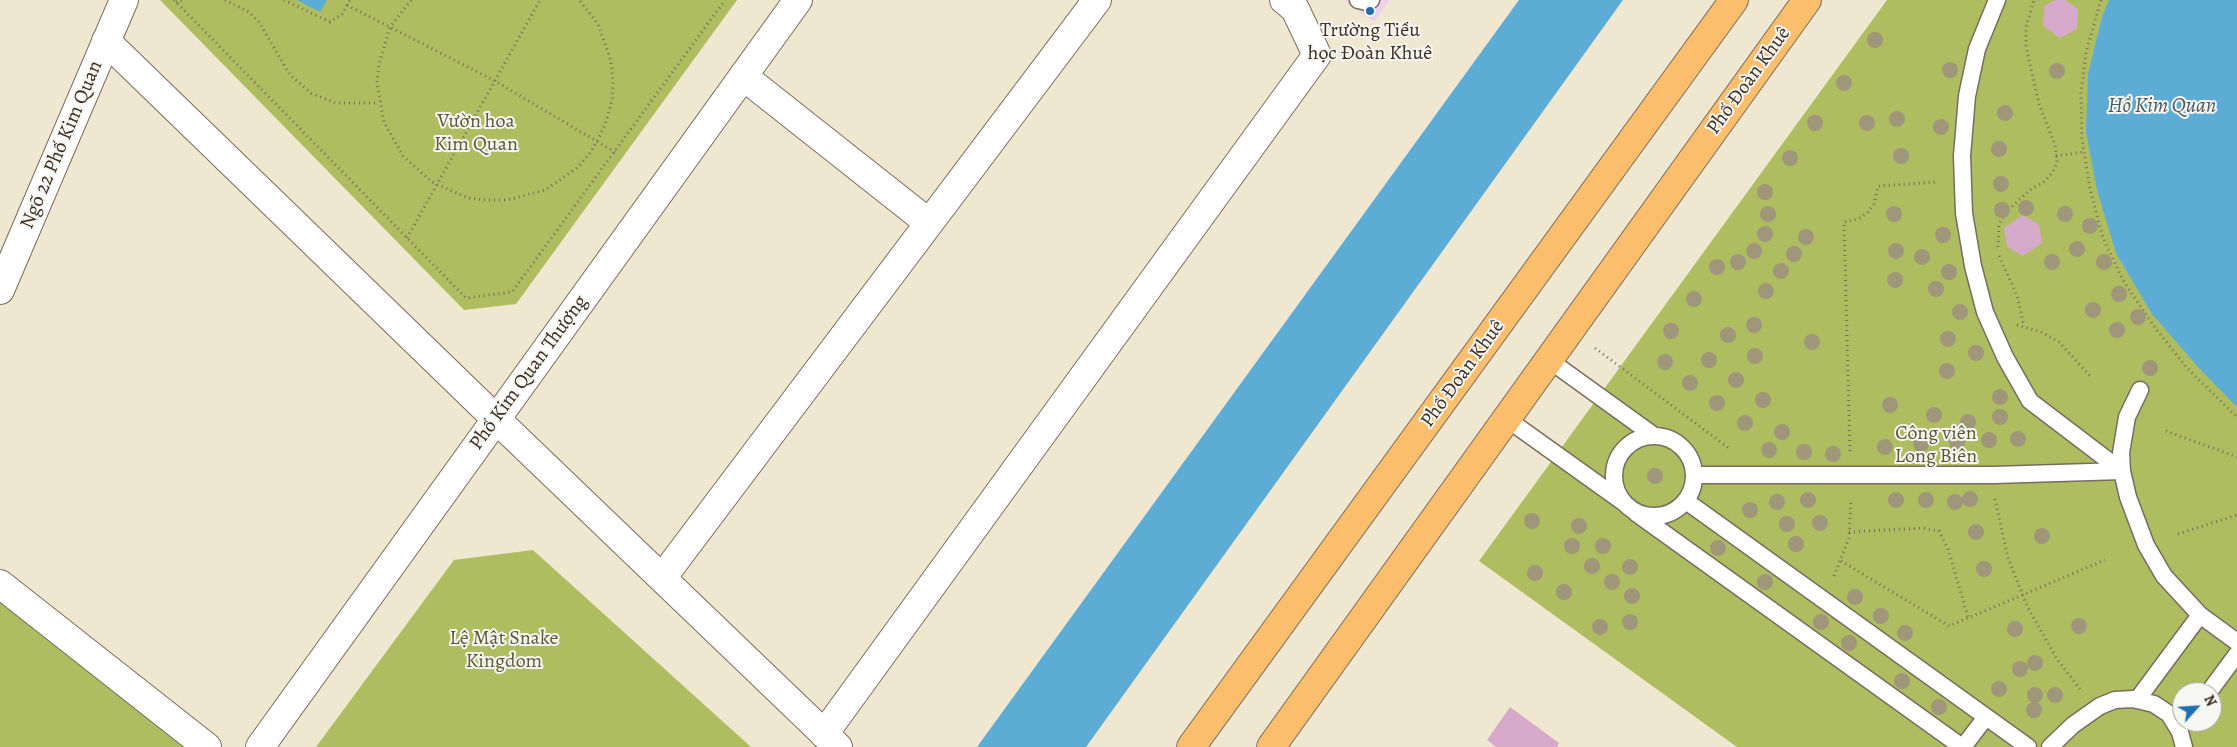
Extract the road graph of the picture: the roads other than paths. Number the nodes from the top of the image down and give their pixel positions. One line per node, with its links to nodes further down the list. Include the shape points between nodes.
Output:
1 (124, 0): 10 (street, Ngõ 22 Phố Kim Quan)
2 (798, 0): 11 (street, Phố Kim Quan Thượng)
3 (1097, 0): 12 (street)
4 (1284, 0): 32 (street, via 1294,9 1317,56)
5 (1358, 0): 6 (lane)
6 (1371, 0)
7 (1734, 0): 35 (main road, Phố Đoàn Khuê)
8 (1807, 0): 14 (main road, Phố Đoàn Khuê)
9 (1997, 0): 19 (lane, via 1977,49 1967,96 1962,156 1964,213 1972,266 2004,357 2030,401)
10 (106, 41): 13 (street, Ngõ 22 Phố Kim Quan); 16 (street)
11 (743, 76): 12 (street); 16 (street, Phố Kim Quan Thượng)
12 (929, 224): 23 (street)
13 (0, 290)
14 (1549, 360): 17 (main road, Phố Đoàn Khuê); 18 (lane)
15 (2140, 390): 19 (lane, via 2127,417 2121,453)
16 (496, 419): 23 (street); 34 (street, Phố Kim Quan Thượng)
17 (1507, 419): 22 (lane); 36 (main road, Phố Đoàn Khuê)
18 (1653, 436): 20 (lane, via 1675,441 1686,450 1693,462); 22 (lane, via 1636,440 1626,447 1614,469 1618,494)
19 (2122, 471): 20 (lane, via 1994,475); 25 (lane, via 2146,545 2164,576)
20 (1695, 475): 21 (lane, via 1693,489)
21 (1686, 501): 22 (lane, via 1663,515 1650,516); 30 (lane)
22 (1631, 509): 37 (lane)
23 (662, 578): 32 (street)
24 (0, 584): 33 (street)
25 (2200, 615): 26 (lane); 29 (lane)
26 (2237, 642)
27 (2237, 654): 28 (lane)
28 (2216, 682)
29 (2137, 700): 31 (lane, via 2154,704 2169,714); 39 (lane, via 2115,700 2096,709 2072,725)
30 (1986, 717): 37 (lane); 38 (lane)
31 (2184, 734)
32 (831, 740)
33 (207, 747)
34 (260, 747)
35 (1192, 747)
36 (1271, 747)
37 (1962, 747)
38 (2028, 747)
39 (2050, 747)

